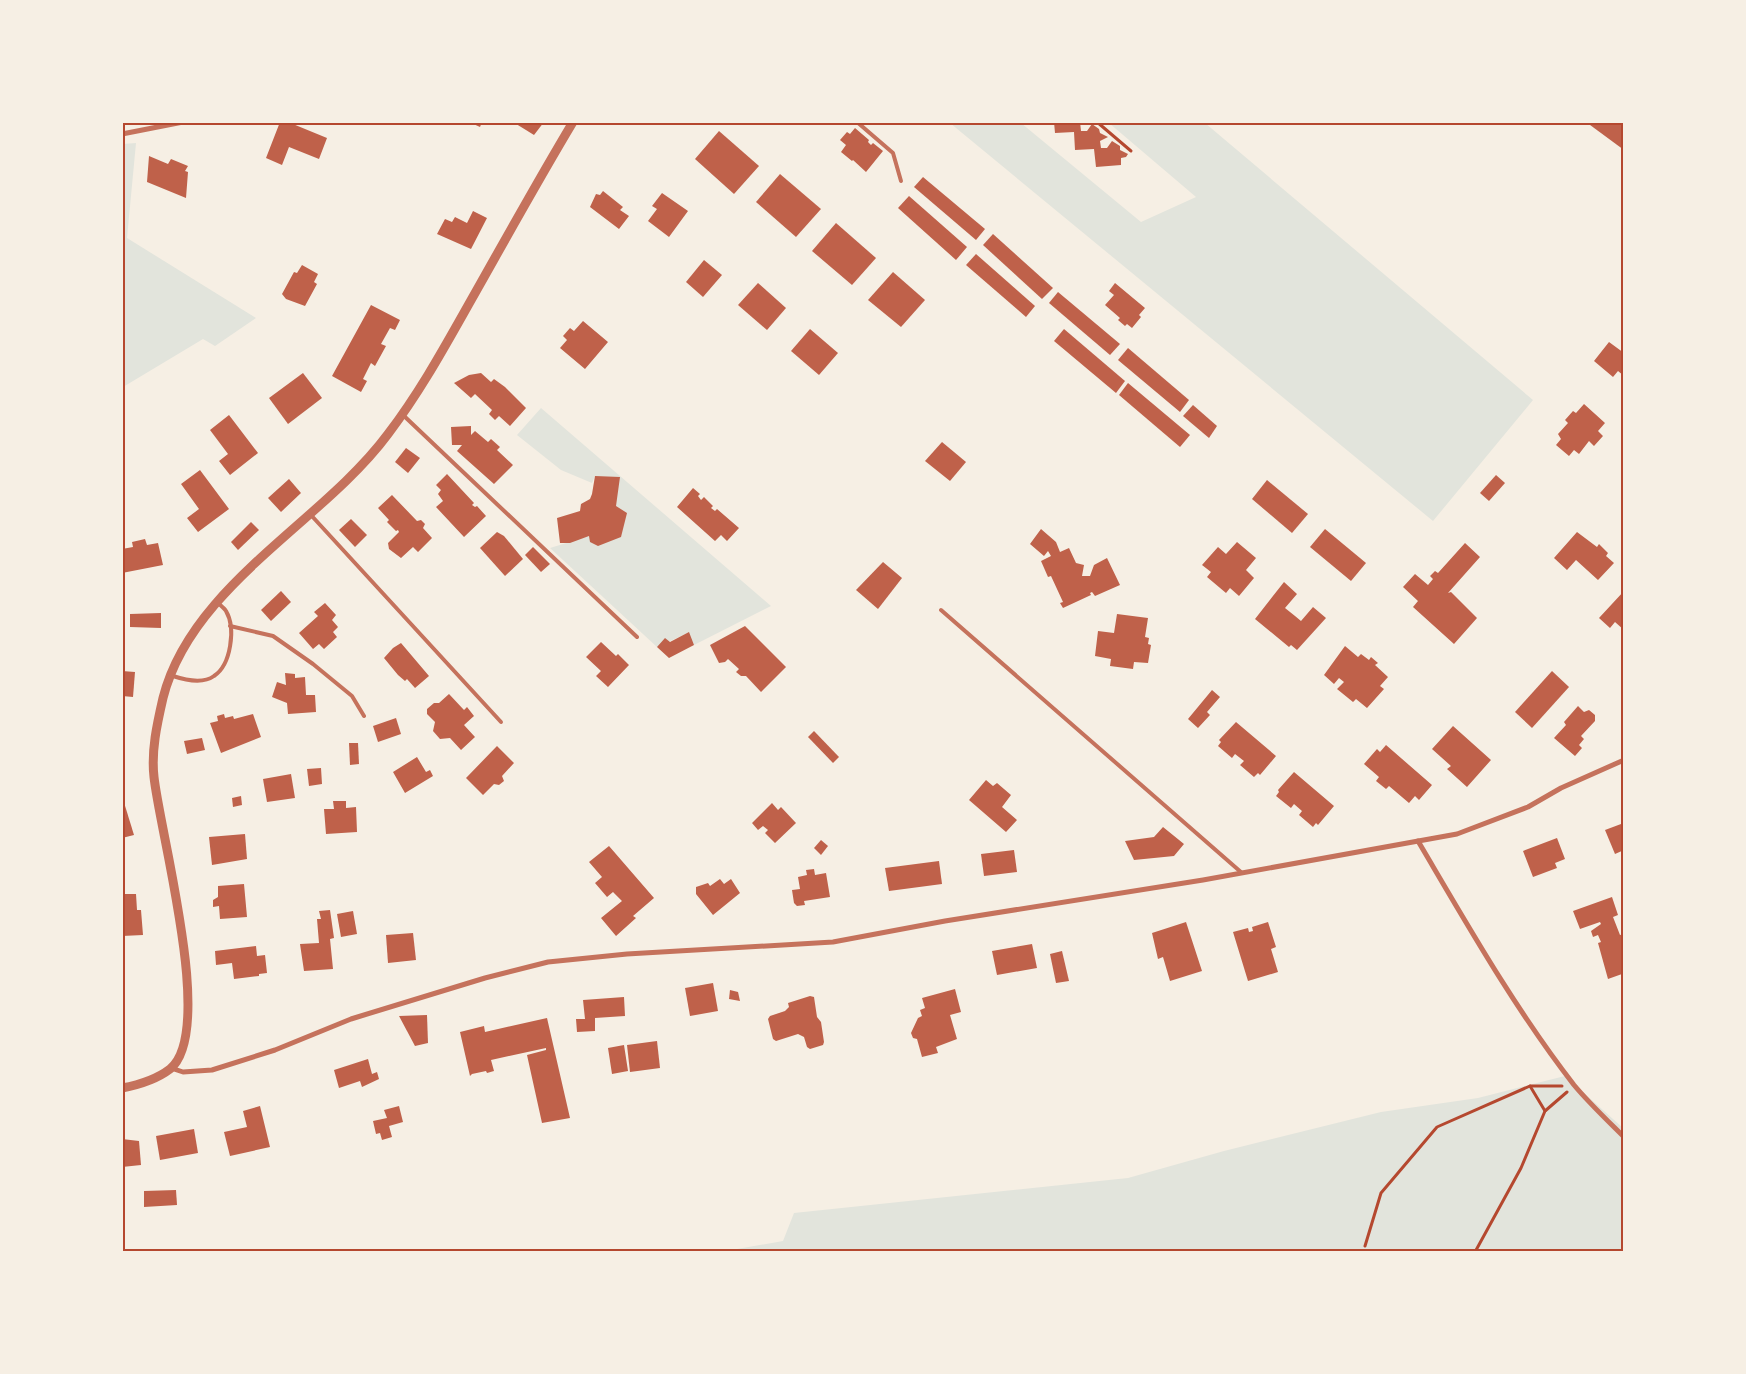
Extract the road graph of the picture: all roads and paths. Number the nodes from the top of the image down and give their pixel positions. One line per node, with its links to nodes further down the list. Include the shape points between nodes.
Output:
1 (183, 122): 5 (street)
2 (573, 122): 8 (street, via 418,395)
3 (857, 122): 7 (lane, via 894,153)
4 (1097, 122): 6 (path)
5 (122, 134)
6 (1131, 151)
7 (900, 181)
8 (402, 415): 9 (street, via 371,455); 13 (lane)
9 (310, 513): 10 (street); 16 (lane)
10 (218, 603): 12 (lane, via 226,612); 14 (street, via 185,645)
11 (941, 610): 19 (lane)
12 (230, 626): 14 (lane, via 228,656 214,677 191,680); 15 (lane, via 274,636 352,696)
13 (637, 638)
14 (170, 675): 20 (street, via 156,728 153,774 182,940 189,1002 188,1028 182,1052)
15 (364, 716)
16 (501, 722)
17 (1624, 760): 18 (street, via 1561,788 1528,807 1457,834)
18 (1418, 841): 19 (street); 22 (street, via 1530,1024)
19 (1242, 873): 20 (street, via 833,942 548,962 351,1018 275,1050 212,1070 183,1072)
20 (171, 1068): 23 (street, via 140,1084)
21 (1530, 1086): 22 (path); 24 (path); 26 (path, via 1437,1127 1381,1193)
22 (1575, 1086): 24 (path); 25 (street)
23 (122, 1088)
24 (1545, 1111): 27 (path, via 1520,1168)
25 (1624, 1138)
26 (1365, 1246)
27 (1475, 1252)

